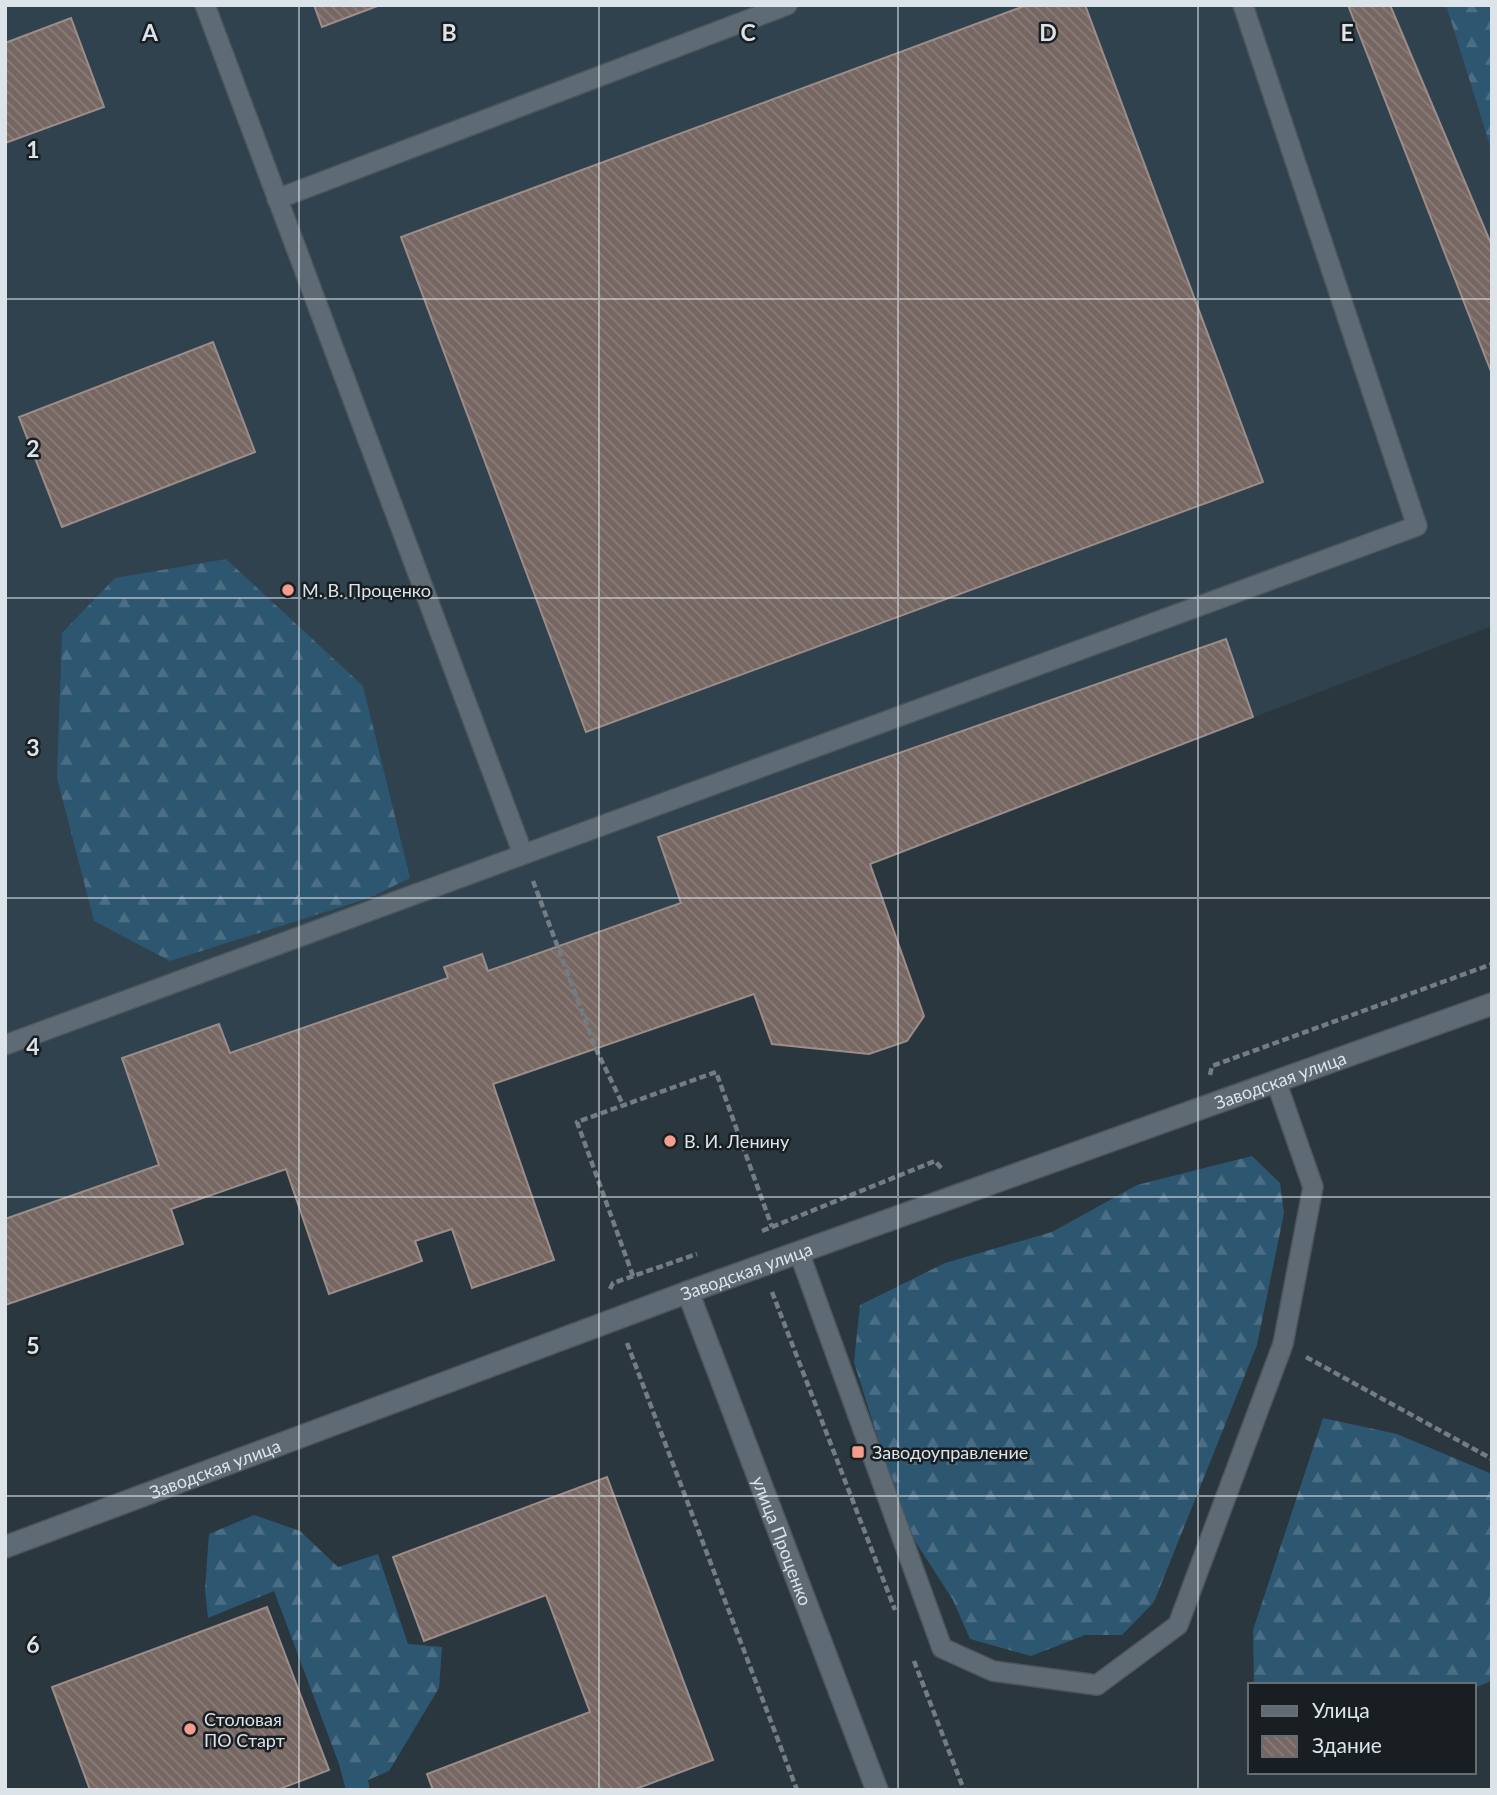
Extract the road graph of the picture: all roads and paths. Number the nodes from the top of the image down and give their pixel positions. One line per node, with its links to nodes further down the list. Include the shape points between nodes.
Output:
1 (205, 5): 4 (lane)
2 (787, 5): 4 (lane)
3 (1243, 5): 5 (lane, via 1417,526)
4 (278, 199): 5 (lane)
5 (523, 854): 8 (lane); 11 (path, via 596,1049)
6 (1492, 964): 9 (path)
7 (1492, 1004): 10 (main road, Заводская улица)
8 (5, 1045)
9 (1212, 1066)
10 (1276, 1081): 13 (main road, Заводская улица); 18 (lane, via 1313,1187)
11 (623, 1105): 12 (path, via 716,1072); 15 (path, via 577,1122)
12 (772, 1227)
13 (799, 1252): 14 (main road, Заводская улица); 18 (lane, via 943,1648 993,1671 1097,1685 1178,1625)
14 (762, 1266): 16 (main road, Заводская улица); 21 (path)
15 (633, 1276)
16 (688, 1292): 17 (main road, Заводская улица); 24 (main road, улица Проценко)
17 (617, 1318): 20 (main road, Заводская улица); 23 (path)
18 (1283, 1344): 19 (path)
19 (1492, 1460)
20 (5, 1547)
21 (900, 1624)
22 (910, 1649): 25 (path)
23 (797, 1790)
24 (877, 1790)
25 (964, 1790)

